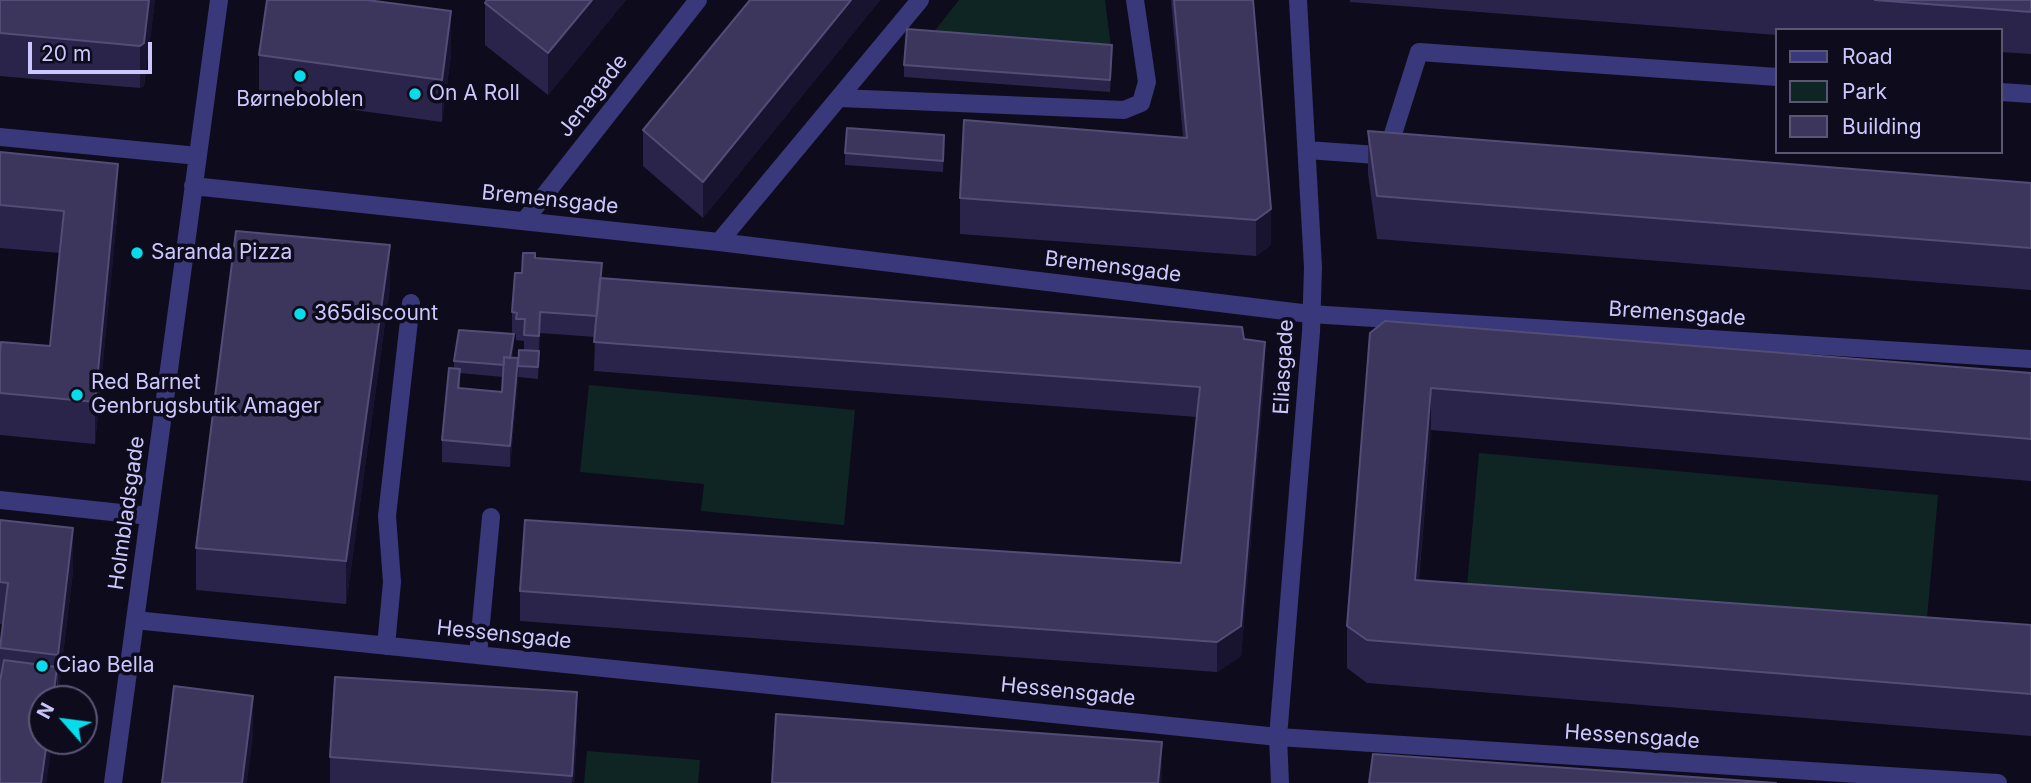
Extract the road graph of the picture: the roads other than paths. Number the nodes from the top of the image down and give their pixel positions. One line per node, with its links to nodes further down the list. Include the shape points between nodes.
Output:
1 (219, 0): 12 (street, Holmbladsgade)
2 (698, 0): 16 (street, Jenagade)
3 (920, 0): 9 (street)
4 (1135, 0): 9 (street, via 1147,82 1141,103 1124,110)
5 (1298, 0): 11 (street, Eliasgade)
6 (1776, 76): 13 (street, via 1419,52)
7 (2003, 92): 8 (street)
8 (2031, 94)
9 (840, 98): 17 (street)
10 (0, 137): 12 (street)
11 (1307, 150): 13 (street); 19 (street, Eliasgade, via 1313,267)
12 (198, 156): 15 (street, Holmbladsgade)
13 (1386, 156): 14 (street)
14 (1413, 158)
15 (193, 186): 16 (street, Bremensgade); 22 (street, Holmbladsgade)
16 (524, 220): 17 (street, Bremensgade)
17 (719, 242): 19 (street, Bremensgade)
18 (411, 303): 25 (street, via 387,516 392,582)
19 (1310, 314): 20 (street, Bremensgade); 27 (street, Eliasgade)
20 (2031, 359)
21 (0, 500): 22 (street)
22 (149, 516): 24 (street, Holmbladsgade)
23 (491, 517): 26 (street)
24 (135, 620): 25 (street, Hessensgade); 28 (street, Holmbladsgade)
25 (386, 646): 26 (street, Hessensgade)
26 (478, 655): 27 (street, Hessensgade)
27 (1278, 737): 29 (street, Eliasgade); 30 (street, Hessensgade)
28 (113, 783)
29 (1280, 783)
30 (1998, 783)

